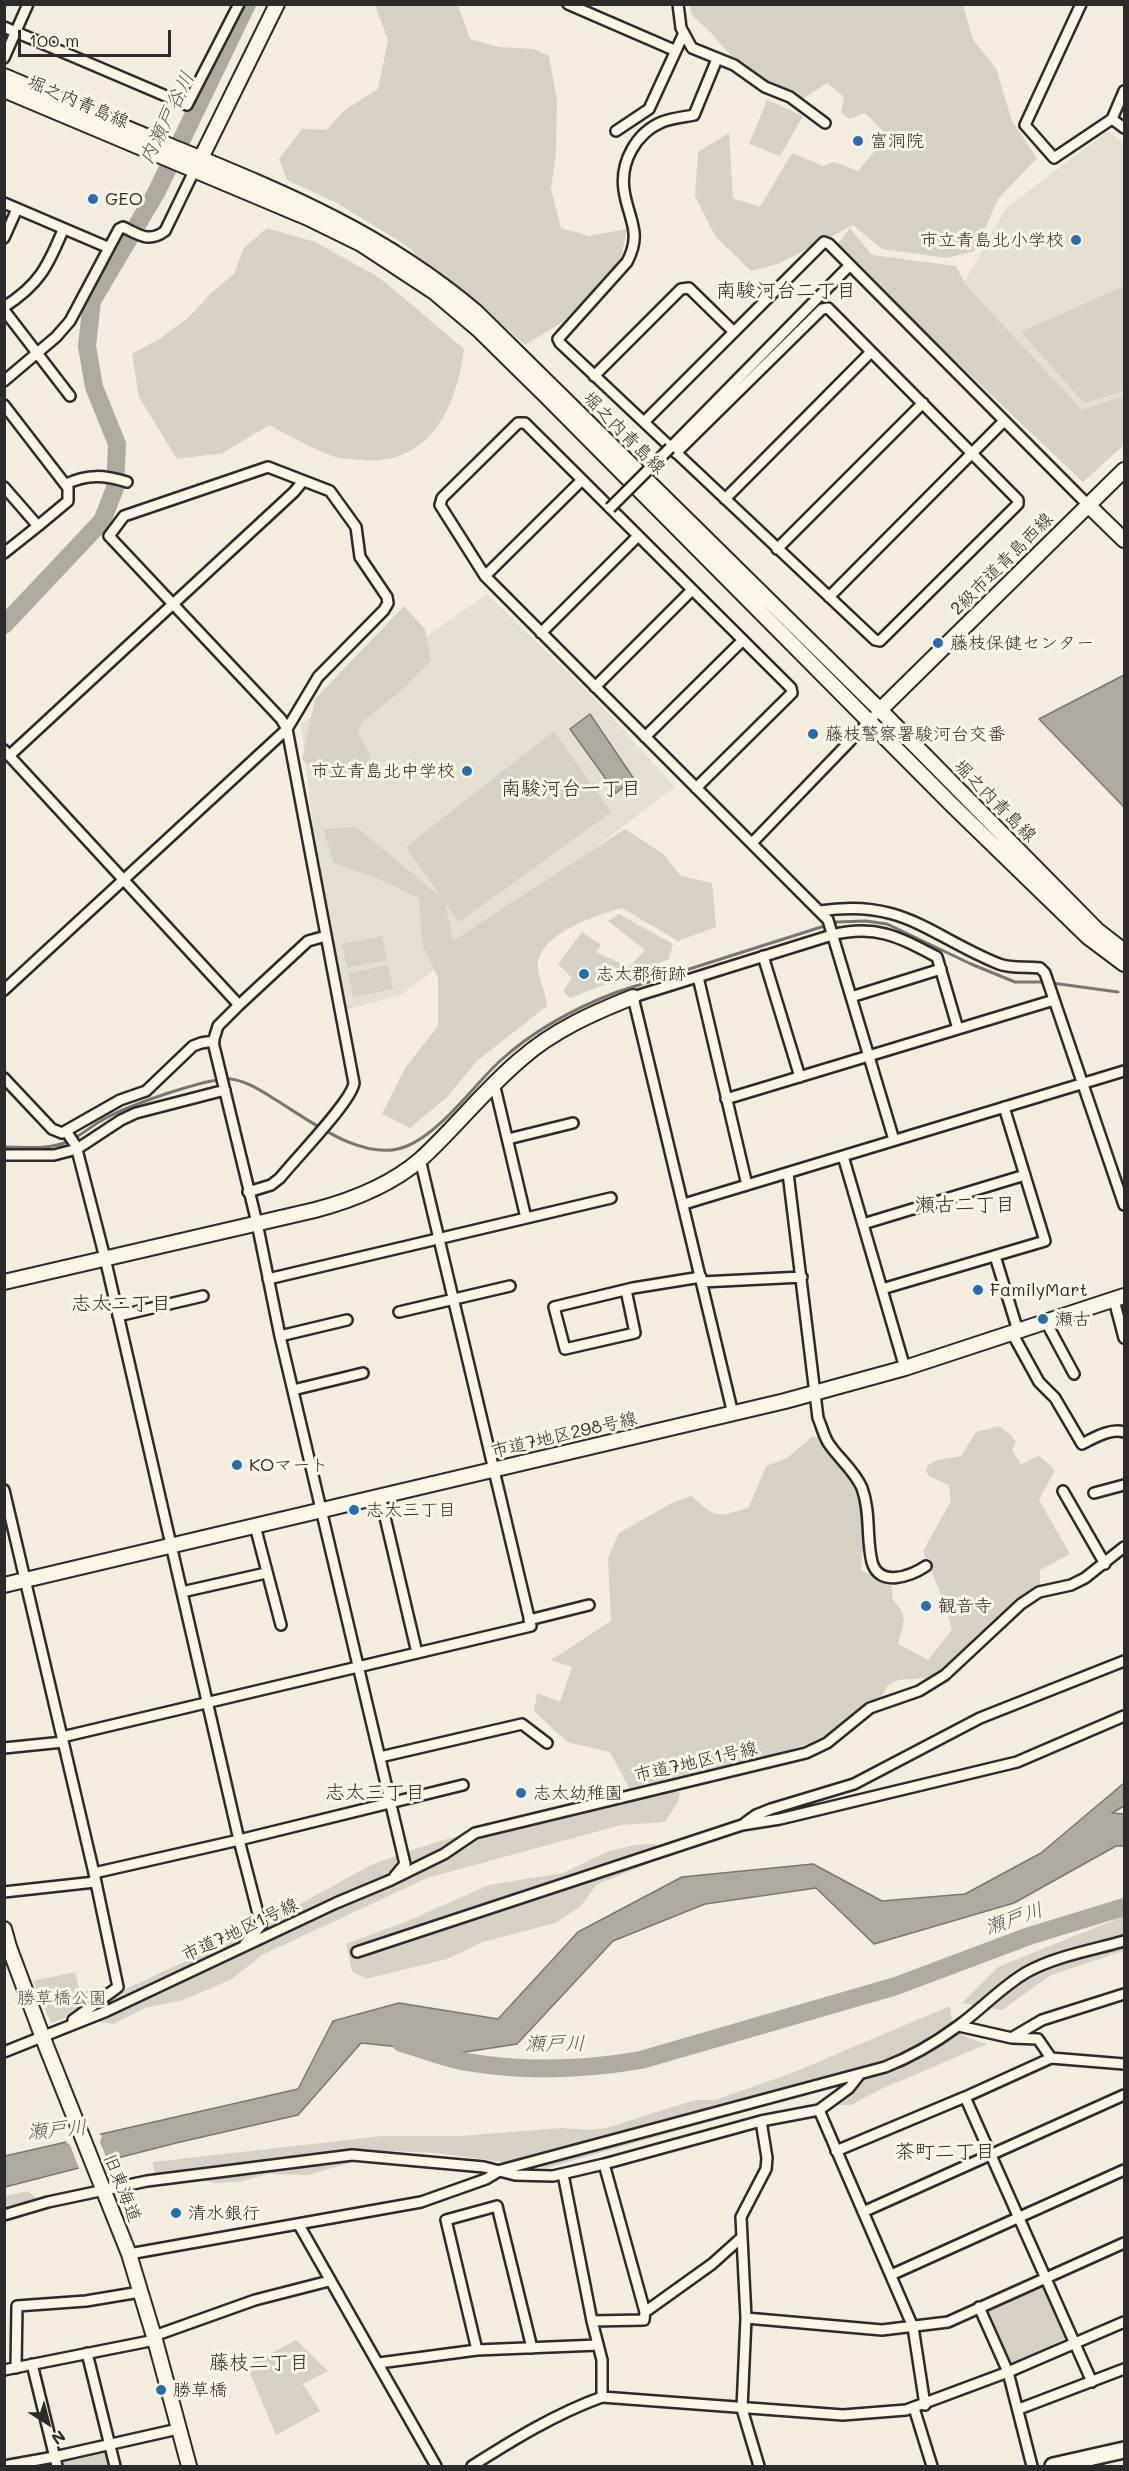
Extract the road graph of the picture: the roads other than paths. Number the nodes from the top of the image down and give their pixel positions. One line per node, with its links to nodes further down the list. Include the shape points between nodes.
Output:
1 (28, 4): 8 (street)
2 (239, 4): 8 (street, via 187,105)
3 (277, 4): 21 (street)
4 (568, 4): 10 (street)
5 (678, 4): 9 (street)
6 (1082, 4): 16 (street, via 1025,125 1054,158)
7 (4, 27): 8 (street)
8 (16, 32): 11 (street)
9 (684, 33): 10 (street); 12 (street, via 692,48)
10 (674, 50): 19 (street, via 649,109)
11 (4, 58)
12 (717, 59): 17 (street, via 790,97); 32 (street, via 694,115 648,130 628,156 623,176 634,224 633,251 558,339)
13 (4, 76): 20 (street, 堀之内青島線)
14 (4, 90): 20 (street, 堀之内青島線)
15 (1125, 91): 16 (street)
16 (1112, 119): 18 (street)
17 (825, 123)
18 (1125, 128)
19 (616, 130)
20 (165, 151): 21 (street, 堀之内青島線)
21 (191, 162): 26 (street, via 165,231 157,237 144,237 123,227); 62 (street, 堀之内青島線, via 313,206 370,236 440,281); 63 (street, 堀之内青島線, via 362,244 434,292 546,396)
22 (4, 203): 23 (street)
23 (16, 209): 24 (street); 25 (street)
24 (63, 230): 26 (street); 28 (street, via 49,264 34,285)
25 (4, 238)
26 (107, 247): 31 (street, via 70,321)
27 (850, 265): 29 (street, via 824,242); 37 (street); 39 (street)
28 (4, 308): 31 (street)
29 (734, 332): 32 (street, via 689,288 681,289); 38 (street)
30 (872, 352): 35 (street); 39 (street, via 828,308 822,309); 47 (street)
31 (37, 354): 33 (street); 34 (street)
32 (594, 376): 38 (street)
33 (4, 381)
34 (70, 396)
35 (923, 404): 40 (street); 53 (street)
36 (4, 405): 45 (street)
37 (1004, 421): 40 (street); 48 (street)
38 (644, 422): 39 (street)
39 (673, 451): 47 (street); 49 (street, bridge)
40 (973, 453): 57 (street); 57 (street, via 1018,504 880,641)
41 (1125, 470): 48 (street, 2級市道青島西線)
42 (582, 480): 49 (street); 55 (street); 55 (street, via 525,423 518,423 442,498 440,505)
43 (303, 481): 58 (street); 58 (street, via 268,467 124,516 109,536); 64 (street, via 330,491 356,527 360,557 388,603 318,677)
44 (127, 482): 45 (street, via 92,475)
45 (66, 484): 50 (street, via 68,501)
46 (4, 487): 50 (street)
47 (724, 499): 53 (street)
48 (1087, 504): 52 (street); 62 (street, 2級市道青島西線)
49 (610, 508): 51 (street)
50 (38, 526): 54 (street)
51 (639, 536): 56 (street); 59 (street)
52 (1125, 540)
53 (777, 549): 57 (street)
54 (4, 553)
55 (484, 576): 59 (street)
56 (692, 590): 60 (street); 61 (street)
57 (829, 597)
58 (173, 604): 64 (street); 66 (street)
59 (541, 633): 61 (street)
60 (743, 640): 65 (street); 67 (street, via 792,693)
61 (595, 687): 65 (street)
62 (880, 710): 63 (street); 73 (street, 堀之内青島線, via 1097,930)
63 (869, 721): 68 (street); 75 (street, 堀之内青島線, via 1088,937)
64 (287, 729): 69 (street); 72 (street)
65 (645, 737): 67 (street)
66 (7, 752): 69 (street)
67 (696, 788): 68 (street)
68 (752, 843): 70 (street)
69 (124, 880): 78 (street); 82 (street)
70 (820, 911): 71 (street); 81 (street, via 839,908 901,916 999,964 1041,968)
71 (832, 934): 74 (street); 76 (street, via 862,929 898,937 937,957); 80 (street)
72 (326, 936): 82 (street, via 308,941); 105 (street, via 354,1088 280,1178)
73 (1125, 951)
74 (763, 956): 77 (street); 87 (street)
75 (1125, 964)
76 (941, 969): 80 (street); 83 (street)
77 (698, 977): 79 (street); 92 (street)
78 (4, 990)
79 (633, 997): 89 (street, via 570,1024 523,1057); 107 (street)
80 (851, 997): 85 (street)
81 (1054, 1000): 83 (street); 90 (street)
82 (239, 1005): 84 (street, via 218,1026)
83 (958, 1029): 85 (street)
84 (213, 1041): 91 (street); 95 (street, via 193,1046 146,1091 120,1100)
85 (869, 1056): 87 (street); 97 (street)
86 (1125, 1071): 90 (street)
87 (801, 1077): 92 (street)
88 (4, 1078): 95 (street, via 52,1129 57,1133)
89 (495, 1083): 96 (street); 101 (street)
90 (1083, 1084): 93 (street); 108 (street)
91 (225, 1089): 98 (street, via 136,1113); 105 (street)
92 (726, 1099): 104 (street)
93 (1004, 1107): 97 (street); 103 (street)
94 (573, 1123): 96 (street)
95 (66, 1131): 98 (street)
96 (508, 1138): 109 (street)
97 (894, 1140): 100 (street)
98 (77, 1148): 99 (street, via 54,1155); 114 (street)
99 (4, 1155)
100 (843, 1156): 102 (street); 111 (street)
101 (420, 1159): 110 (street, via 358,1197); 112 (street)
102 (788, 1173): 104 (street); 115 (street)
103 (1025, 1175): 111 (street); 113 (street, via 1046,1241)
104 (747, 1185): 107 (street)
105 (248, 1192): 110 (street)
106 (611, 1198): 109 (street)
107 (684, 1204): 116 (street)
108 (1125, 1205)
109 (526, 1218): 112 (street)
110 (256, 1223): 114 (street); 117 (street)
111 (863, 1224): 120 (street)
112 (440, 1239): 117 (street); 123 (street)
113 (995, 1256): 120 (street); 129 (street)
114 (105, 1258): 118 (street); 126 (street)
115 (802, 1276): 116 (street); 136 (street)
116 (701, 1279): 121 (street); 137 (street)
117 (268, 1280): 130 (street)
118 (4, 1282)
119 (510, 1286): 123 (street)
120 (882, 1289): 132 (street)
121 (626, 1290): 121 (street, via 635,1333 565,1349 554,1307)
122 (203, 1296): 126 (street)
123 (454, 1298): 125 (street); 139 (street)
124 (1119, 1298): 128 (street, 市道7地区298号線); 131 (street)
125 (399, 1312)
126 (118, 1316): 147 (street)
127 (347, 1320): 130 (street)
128 (1046, 1322): 129 (street, 市道7地区298号線); 134 (street)
129 (1015, 1332): 132 (street, 市道7地区298号線); 138 (street, via 1039,1382 1055,1398 1082,1444 1104,1434)
130 (280, 1336): 135 (street)
131 (1125, 1338)
132 (905, 1368): 136 (street, 市道7地区298号線)
133 (363, 1373): 135 (street)
134 (1074, 1374)
135 (293, 1390): 145 (street)
136 (816, 1393): 137 (street, 市道7地区298号線); 150 (street, via 818,1418 828,1443 856,1475 862,1491 869,1519 872,1563 878,1572 894,1579 912,1575)
137 (733, 1414): 139 (street, 市道7地区298号線)
138 (1125, 1432)
139 (494, 1470): 144 (street, 市道7地区298号線); 156 (street)
140 (1125, 1485): 143 (street)
141 (4, 1490): 152 (street)
142 (1063, 1491): 149 (street)
143 (1094, 1493)
144 (380, 1496): 145 (street, 市道7地区298号線); 158 (street)
145 (322, 1510): 146 (street, 市道7地区298号線); 160 (street)
146 (255, 1526): 147 (street, 市道7地区298号線); 151 (street)
147 (171, 1546): 152 (street, 市道7地区298号線); 154 (street)
148 (1125, 1547): 149 (street, 市道7地区1号線)
149 (1105, 1563): 172 (street, 市道7地区1号線, via 1071,1585 1039,1593 1021,1604 945,1675 919,1690 870,1708 827,1743 806,1753 475,1833 444,1854)
150 (926, 1566)
151 (266, 1573): 154 (street); 157 (street)
152 (26, 1580): 153 (street, 市道7地区298号線); 163 (street)
153 (4, 1585)
154 (182, 1592): 161 (street)
155 (589, 1605): 156 (street)
156 (529, 1620): 158 (street, via 531,1626)
157 (281, 1625)
158 (417, 1653): 160 (street)
159 (1125, 1661): 169 (street, via 980,1718 854,1785 771,1809)
160 (358, 1666): 161 (street); 166 (street)
161 (208, 1702): 163 (street); 170 (street)
162 (1125, 1716): 169 (street, via 1017,1762)
163 (62, 1739): 165 (street); 171 (street)
164 (547, 1743): 166 (street, via 522,1724)
165 (4, 1748)
166 (380, 1757): 168 (street)
167 (463, 1785): 168 (street)
168 (390, 1802): 170 (street); 172 (street, via 405,1864)
169 (742, 1825): 177 (street)
170 (239, 1840): 171 (street); 176 (street, via 261,1925)
171 (94, 1877): 173 (street); 179 (street, via 117,1987)
172 (391, 1880): 176 (street, 市道7地区1号線)
173 (4, 1892)
174 (4, 1929): 182 (street, 旧東海道)
175 (1125, 1941): 180 (street, via 1027,1972)
176 (243, 1946): 179 (street, 市道7地区1号線, via 107,2011)
177 (357, 1952)
178 (1125, 1994): 181 (street, via 1042,2020)
179 (64, 2026): 182 (street, 市道7地区1号線)
180 (959, 2026): 181 (street); 186 (street, via 907,2059)
181 (1012, 2038): 184 (street, via 1038,2039)
182 (44, 2041): 183 (street, 市道7地区1号線); 197 (street, 旧東海道)
183 (4, 2052)
184 (1051, 2058): 185 (street); 188 (street)
185 (1125, 2064)
186 (860, 2074): 189 (street, via 849,2088); 194 (street)
187 (1125, 2095): 192 (street)
188 (965, 2097): 191 (street); 192 (street)
189 (819, 2110): 190 (street); 191 (street)
190 (761, 2121): 193 (street); 202 (street, via 766,2169 741,2217)
191 (836, 2151): 198 (street)
192 (991, 2154): 198 (street); 200 (street)
193 (604, 2164): 196 (street); 210 (street)
194 (501, 2170): 196 (street, via 515,2175); 197 (street, via 352,2155); 201 (street, via 421,2202)
195 (1125, 2170): 200 (street)
196 (563, 2174): 212 (street)
197 (101, 2187): 199 (street); 204 (street, 旧東海道)
198 (863, 2212): 205 (street)
199 (4, 2215)
200 (1019, 2217): 205 (street); 206 (street)
201 (299, 2225): 204 (street); 207 (street)
202 (741, 2238): 210 (street); 211 (street)
203 (1125, 2242): 206 (street)
204 (129, 2254): 208 (street, 旧東海道)
205 (891, 2275): 214 (street)
206 (1045, 2277): 209 (street); 216 (street)
207 (329, 2281): 215 (street, via 255,2300); 221 (street)
208 (140, 2292): 215 (street, 旧東海道); 223 (street, via 17,2306)
209 (979, 2307): 214 (street, via 948,2322); 226 (street)
210 (645, 2312): 212 (street, via 644,2320)
211 (746, 2318): 214 (street, via 862,2329); 231 (street)
212 (592, 2321): 217 (street)
213 (1125, 2322): 216 (street)
214 (913, 2327): 229 (street)
215 (154, 2338): 220 (street); 233 (street, 旧東海道)
216 (1075, 2343): 226 (street); 227 (street)
217 (598, 2345): 218 (street); 228 (street)
218 (532, 2348): 219 (street); 219 (street, via 497,2206 446,2220)
219 (477, 2350): 221 (street)
220 (87, 2353): 222 (street); 234 (street)
221 (379, 2363): 240 (street)
222 (32, 2364): 223 (street); 236 (street)
223 (16, 2368): 225 (street)
224 (1125, 2369): 227 (street)
225 (4, 2370)
226 (1008, 2372): 229 (street); 232 (street)
227 (1092, 2382): 232 (street)
228 (602, 2397): 231 (street); 241 (street, via 520,2436)
229 (925, 2405): 230 (street)
230 (914, 2408): 231 (street, via 843,2415); 243 (street)
231 (742, 2409): 242 (street)
232 (1019, 2409): 244 (street)
233 (178, 2428): 234 (street); 239 (street, 旧東海道)
234 (110, 2445): 236 (street); 238 (street)
235 (1125, 2450): 245 (main road)
236 (55, 2462): 237 (street)
237 (4, 2466)
238 (116, 2466)
239 (189, 2466)
240 (436, 2466)
241 (472, 2466)
242 (759, 2466)
243 (932, 2466)
244 (1032, 2466)
245 (1053, 2466)

